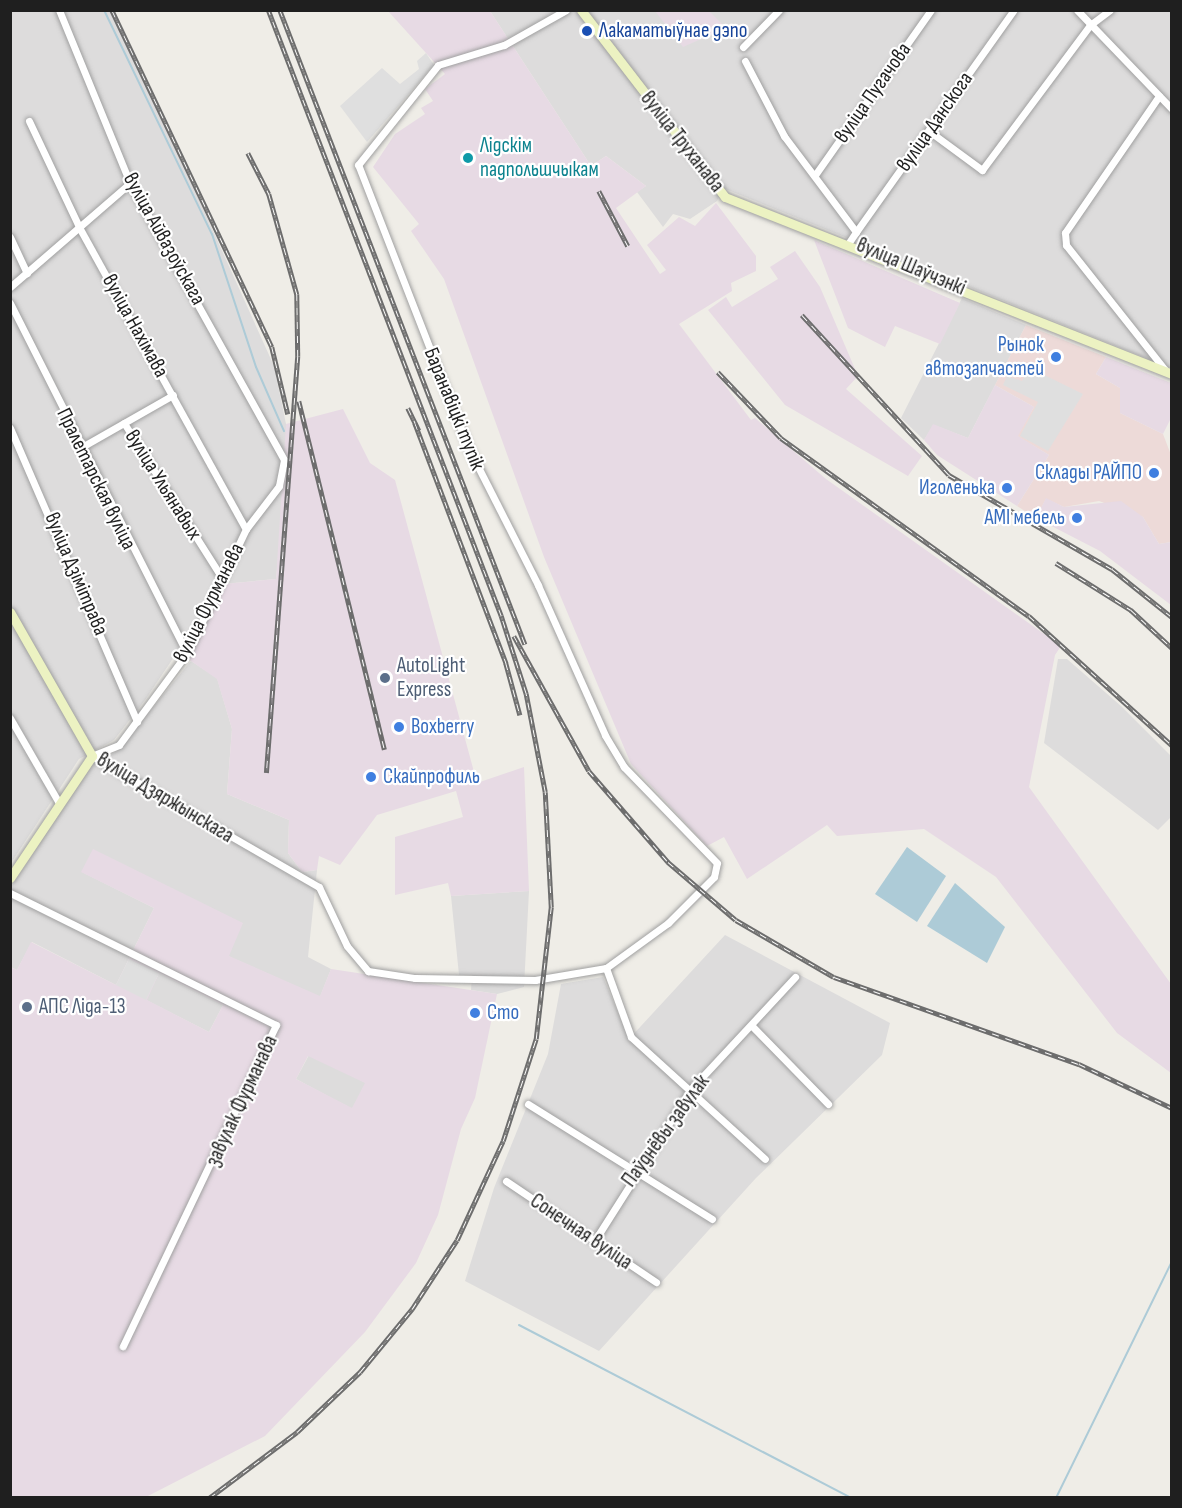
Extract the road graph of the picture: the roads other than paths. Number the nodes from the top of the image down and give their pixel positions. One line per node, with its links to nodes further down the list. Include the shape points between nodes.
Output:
1 (59, 10): 17 (street, вуліца Айвазоўскага)
2 (566, 10): 41 (street, Баранавіцкі тупік, via 513,41 438,65 358,165 469,449 538,585 605,735 624,767 717,863 702,893)
3 (581, 10): 21 (main road, вуліца Труханава, via 725,197)
4 (779, 10): 10 (street)
5 (932, 10): 16 (street, вуліца Пугачова)
6 (1014, 10): 15 (street, вуліца Данскога)
7 (1077, 10): 9 (street)
8 (1110, 10): 9 (street)
9 (1090, 25): 12 (street); 15 (street, via 982,170)
10 (743, 47)
11 (746, 61): 16 (street, вуліца Шаўчэнкі, via 784,136)
12 (1159, 96): 13 (street); 25 (street, via 1065,233 1066,245)
13 (1172, 109)
14 (29, 121): 18 (street, вуліца Нахімава)
15 (929, 131): 19 (street, вуліца Данскога)
16 (815, 175): 19 (street, вуліца Шаўчэнкі)
17 (130, 183): 18 (street); 30 (street, вуліца Айвазоўскага)
18 (80, 227): 22 (street); 26 (street, вуліца Нахімава)
19 (856, 232): 21 (street, вуліца Шаўчэнкі)
20 (10, 237): 22 (street)
21 (848, 244): 25 (main road, вуліца Шаўчэнкі)
22 (27, 273): 23 (street)
23 (10, 287)
24 (10, 303): 29 (street, Пралетарская вуліца)
25 (1169, 373)
26 (173, 394): 27 (street); 31 (street, вуліца Нахімава)
27 (124, 423): 29 (street); 32 (street, вуліца Ульянавых)
28 (10, 428): 36 (street, вуліца Дзімітрава)
29 (80, 448): 34 (street, Пралетарская вуліца)
30 (284, 460): 31 (street, вуліца Фурманава, via 279,486)
31 (246, 529): 32 (street, вуліца Фурманава)
32 (222, 578): 34 (street, вуліца Фурманава)
33 (10, 612): 37 (main road, вуліца Дзяржынскага)
34 (187, 653): 36 (street, вуліца Фурманава)
35 (10, 718): 38 (street)
36 (137, 722): 37 (street, вуліца Фурманава, via 119,745)
37 (92, 756): 38 (main road); 41 (street, вуліца Дзяржынскага, via 319,887 347,946 368,971 415,978 535,980)
38 (59, 803): 39 (main road)
39 (10, 878)
40 (10, 893): 53 (street, завулак Фурманава, via 276,1025)
41 (606, 968): 44 (street, via 632,1037)
42 (795, 977): 43 (street, Паўднёвы завулак)
43 (752, 1026): 44 (street, Паўднёвы завулак); 46 (street)
44 (691, 1089): 47 (street); 48 (street, Паўднёвы завулак)
45 (528, 1104): 48 (street)
46 (828, 1104)
47 (765, 1159)
48 (634, 1172): 50 (street); 51 (street, Паўднёвы завулак)
49 (506, 1182): 51 (street, Сонечная вуліца)
50 (712, 1219)
51 (595, 1239): 52 (street, Сонечная вуліца)
52 (656, 1282)
53 (123, 1346)

